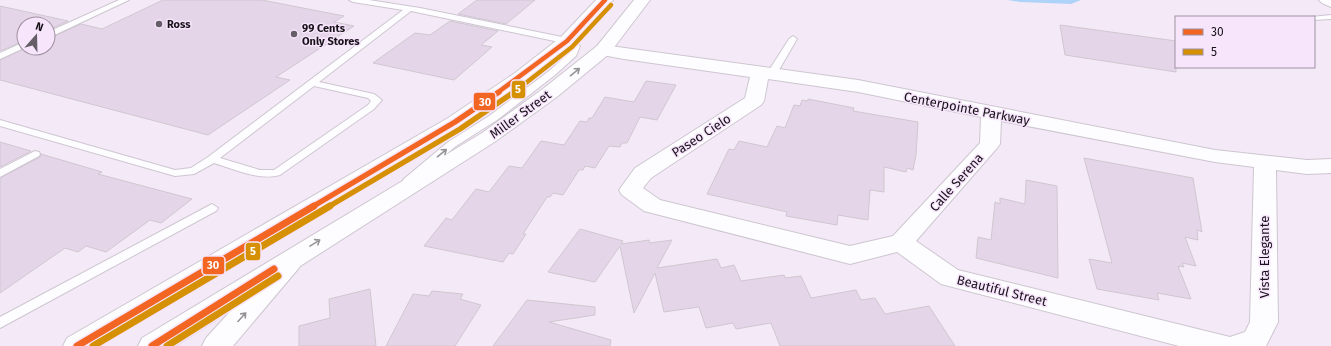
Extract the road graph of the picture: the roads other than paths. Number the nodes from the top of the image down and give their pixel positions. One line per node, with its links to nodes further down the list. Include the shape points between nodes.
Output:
1 (125, 0): 9 (lane)
2 (353, 0): 6 (lane)
3 (605, 0): 11 (street)
4 (620, 0): 13 (street, via 587,41 592,47)
5 (642, 0): 13 (street, Miller Street)
6 (409, 9): 11 (lane); 16 (lane)
7 (1331, 17): 8 (lane)
8 (1315, 18)
9 (56, 30)
10 (793, 39): 15 (lane)
11 (567, 41): 24 (lane, Miller Street, one-way to 11, via 452,144 493,118 552,73 573,54 576,46); 29 (street, via 522,77 455,122)
12 (16, 49): 14 (lane)
13 (603, 50): 15 (street, Centerpointe Parkway); 24 (street, Miller Street, one-way to 13, via 489,137)
14 (0, 56)
15 (766, 74): 17 (street, Centerpointe Parkway, via 858,86); 26 (street, Paseo Cielo, via 754,101 643,173 630,190 652,206 850,255)
16 (312, 83): 20 (lane); 20 (lane, via 371,96 377,100 371,107 276,173 260,173)
17 (991, 113): 21 (street, Centerpointe Parkway, via 1215,156); 26 (street, Calle Serena, via 990,144)
18 (0, 123): 20 (lane, via 175,173 193,172)
19 (35, 154): 23 (lane)
20 (212, 159)
21 (1265, 163): 22 (street, Centerpointe Parkway, via 1307,167); 32 (street, Vista Elegante, via 1264,322 1255,341)
22 (1331, 166)
23 (0, 174)
24 (379, 204): 27 (street, Miller Street, one-way to 24)
25 (212, 208): 28 (lane)
26 (901, 243): 32 (street, Beautiful Street, via 950,277)
27 (296, 255): 30 (street, Miller Street); 31 (street, Miller Street, one-way to 27)
28 (0, 323)
29 (77, 346)
30 (152, 346)
31 (216, 346)
32 (1236, 346)

